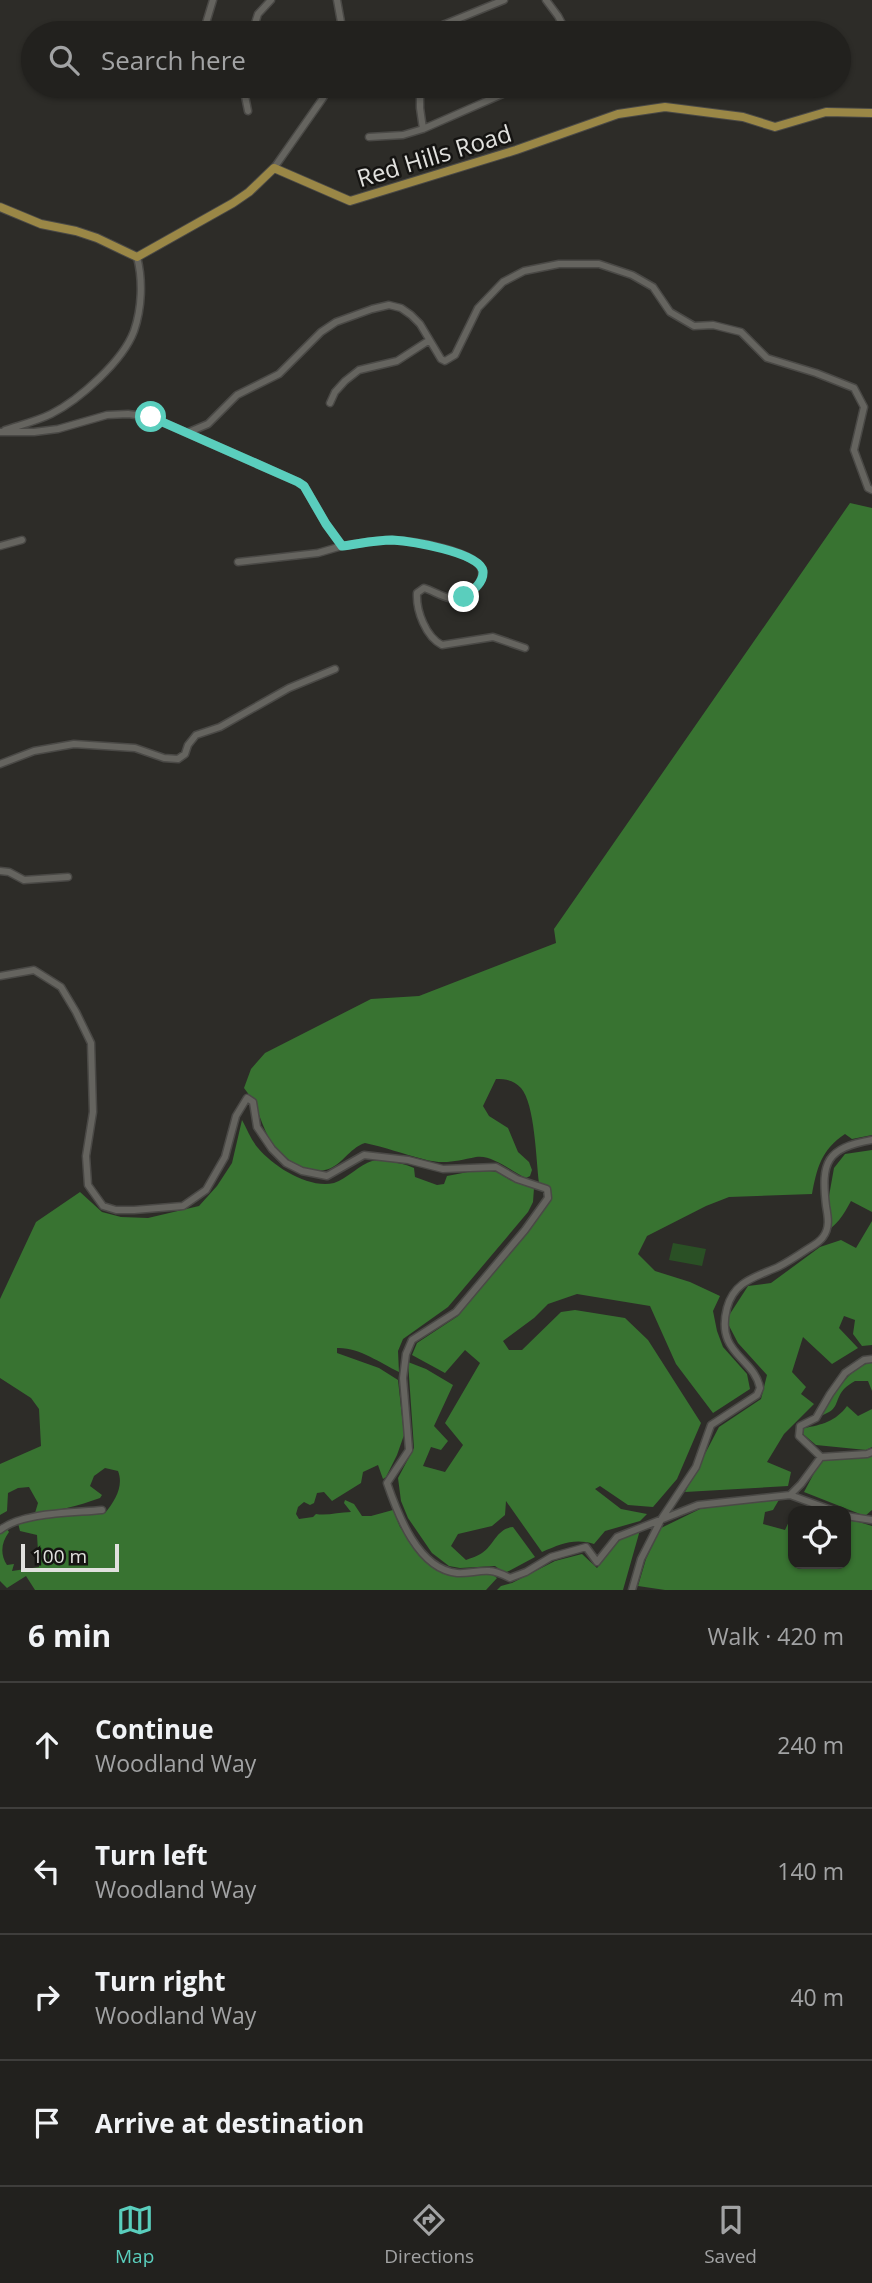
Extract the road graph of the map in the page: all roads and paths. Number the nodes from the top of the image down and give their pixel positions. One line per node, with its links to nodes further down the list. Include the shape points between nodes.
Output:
1 (213, 0): 6 (street)
2 (271, 0): 7 (street)
3 (337, 0): 8 (street)
4 (504, 0): 9 (street)
5 (546, 0): 10 (street)
6 (207, 21)
7 (256, 21)
8 (341, 21)
9 (453, 21)
10 (561, 21)
11 (245, 98): 15 (street)
12 (323, 98): 19 (street)
13 (420, 98): 17 (street)
14 (494, 98): 17 (street)
15 (248, 111)
16 (872, 113): 19 (main road, Red Hills Road, via 826,112 775,127 743,117 664,107 618,114 350,201)
17 (424, 129): 18 (street)
18 (369, 137)
19 (274, 168): 21 (main road, via 233,204)
20 (0, 207): 21 (main road, via 41,225 97,238)
21 (137, 257): 24 (street, via 138,309 134,331 123,351 69,403)
22 (428, 341): 23 (street, via 397,361 359,370); 25 (street, via 420,324 401,308 389,305 352,315 321,332 279,374 237,395 208,424); 26 (street, via 441,359 452,358 478,309 503,282 524,271 559,264 599,264 632,275 653,287 670,312 694,326 741,332 767,358 853,388 864,407 854,450)
23 (330, 402)
24 (0, 432): 25 (street, via 58,429 128,414 151,417)
25 (189, 432): 28 (street, via 304,486)
26 (872, 490)
27 (22, 540): 29 (street)
28 (342, 546): 30 (street); 31 (street, via 391,540 440,548 477,562 482,578 464,597 452,599 424,588 416,593 431,638 447,645 493,637)
29 (0, 547)
30 (238, 562)
31 (525, 648)
32 (335, 669): 33 (street, via 196,735 178,759 135,748 74,744 34,751)
33 (0, 764)
34 (0, 870): 35 (street, via 24,880)
35 (68, 877)
36 (0, 976): 45 (street, via 34,970 61,987 91,1043 88,1185 103,1206 134,1210 183,1206 205,1190 225,1157 236,1116 247,1098 253,1102 257,1127 272,1149 302,1171 327,1176 364,1155 443,1169 496,1167 547,1189 548,1198 525,1230 456,1312 412,1340 403,1378 409,1450 387,1483 415,1544 439,1567 456,1573 491,1570 510,1578 551,1557 586,1547 597,1562 617,1536)
37 (872, 1140): 45 (street, via 841,1149 826,1166 828,1227 822,1239 780,1266 751,1277 729,1300 726,1334 760,1388 757,1395 711,1425 696,1467)
38 (872, 1359): 40 (street, via 845,1373 816,1418 800,1426 799,1436)
39 (872, 1452): 40 (street)
40 (821, 1457): 41 (street)
41 (790, 1494): 42 (street); 45 (street, via 698,1506)
42 (821, 1506)
43 (102, 1510): 47 (street, via 30,1518 7,1524)
44 (851, 1517): 46 (street)
45 (662, 1518): 48 (street, via 641,1559)
46 (872, 1520)
47 (0, 1531)
48 (632, 1590)

